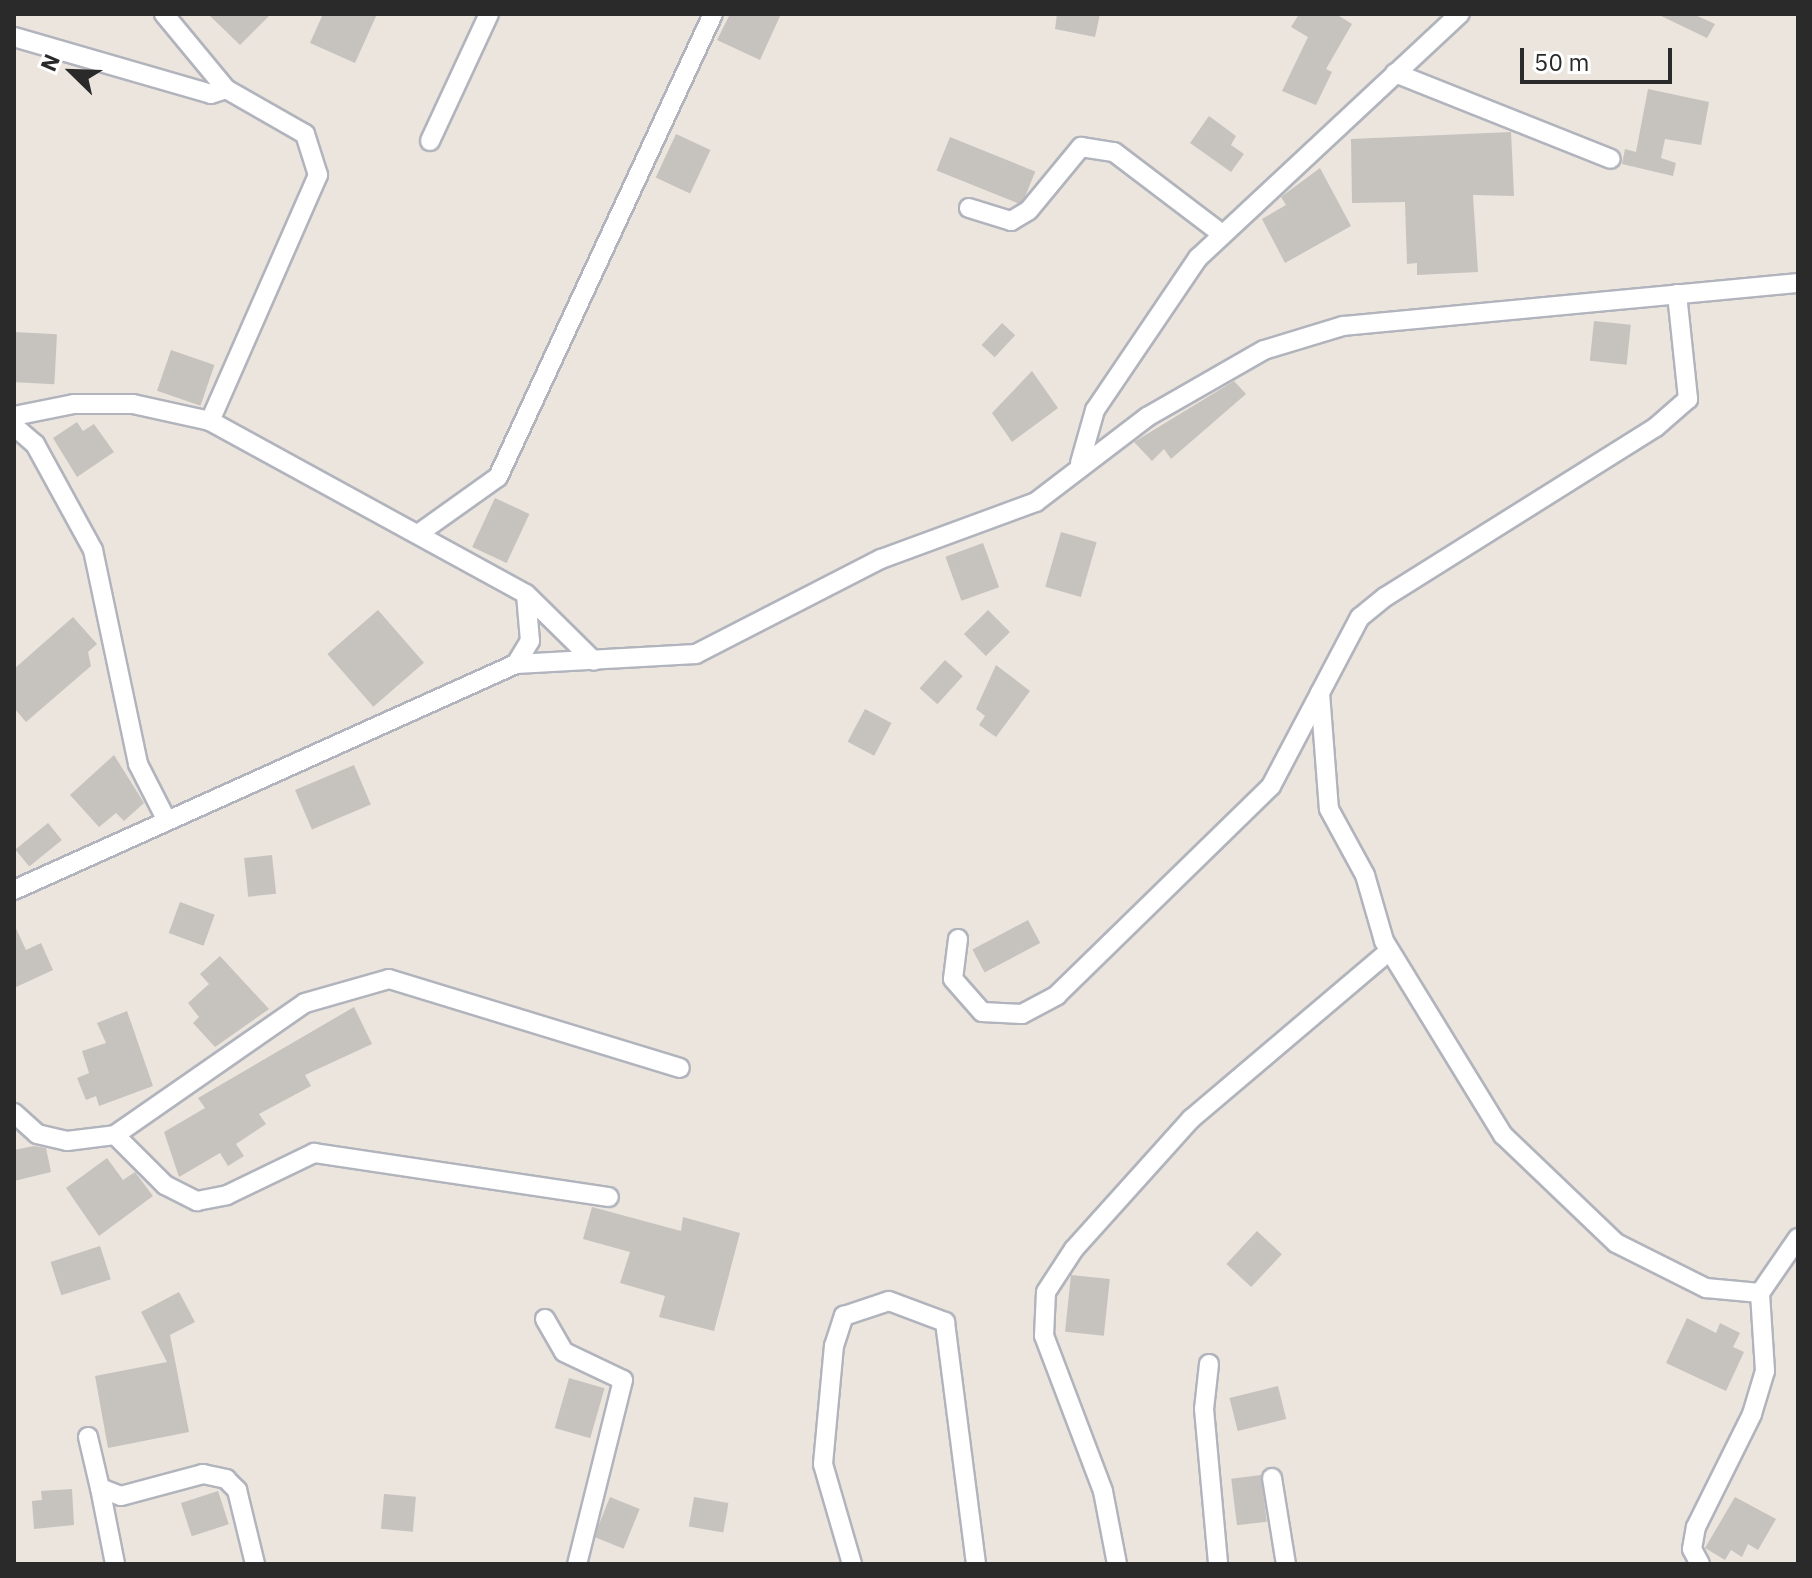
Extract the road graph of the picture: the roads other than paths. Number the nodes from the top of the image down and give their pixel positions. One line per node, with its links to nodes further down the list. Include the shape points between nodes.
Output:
1 (164, 14): 7 (street)
2 (489, 14): 8 (street)
3 (713, 14): 18 (street, via 498,477)
4 (1460, 14): 6 (street)
5 (14, 37): 7 (street, via 211,94)
6 (1395, 73): 9 (street); 11 (street)
7 (226, 89): 15 (street, via 305,134 318,175)
8 (430, 141)
9 (1611, 159)
10 (969, 208): 11 (street, via 1011,221 1029,210 1081,147 1114,152)
11 (1222, 234): 17 (street, via 1198,258 1095,410)
12 (1798, 283): 13 (street)
13 (1677, 294): 17 (street, via 1343,326 1264,350 1182,393 1113,448); 22 (street, via 1688,399 1656,427 1377,603 1338,651)
14 (14, 416): 15 (street, via 74,404 133,404)
15 (210, 421): 18 (street)
16 (14, 426): 23 (street, via 35,444 93,550 138,764)
17 (1080, 463): 20 (street, via 1036,502 881,559 696,654)
18 (418, 534): 19 (street)
19 (526, 594): 20 (street); 21 (street, via 530,641)
20 (594, 661): 21 (street)
21 (516, 664): 23 (street)
22 (1320, 693): 25 (street, via 1271,786 1057,995 1022,1014 982,1012 953,979); 26 (street, via 1329,809 1365,875)
23 (166, 819): 24 (street)
24 (14, 890)
25 (958, 939)
26 (1389, 951): 32 (street, via 1503,1135 1555,1192 1664,1271 1706,1288); 43 (street, via 1191,1119 1074,1249 1046,1292 1044,1336 1103,1491)
27 (680, 1068): 29 (street, via 389,979 305,1003)
28 (14, 1113): 29 (street, via 37,1134 67,1141)
29 (115, 1135): 30 (street, via 165,1185 197,1201 227,1195 314,1153)
30 (609, 1197)
31 (1798, 1238): 32 (street)
32 (1760, 1293): 46 (street, via 1765,1371 1752,1414 1696,1527 1692,1549)
33 (545, 1319): 40 (street, via 564,1352 623,1380)
34 (1209, 1364): 44 (street, via 1204,1409)
35 (88, 1437): 37 (street)
36 (1272, 1478): 45 (street)
37 (100, 1488): 38 (street); 39 (street, via 136,1495 203,1474 226,1479 237,1490)
38 (115, 1564)
39 (255, 1564)
40 (577, 1564)
41 (852, 1564): 42 (street, via 823,1464 834,1346 844,1316 889,1301 945,1322)
42 (976, 1564)
43 (1117, 1564)
44 (1218, 1564)
45 (1286, 1564)
46 (1700, 1564)

